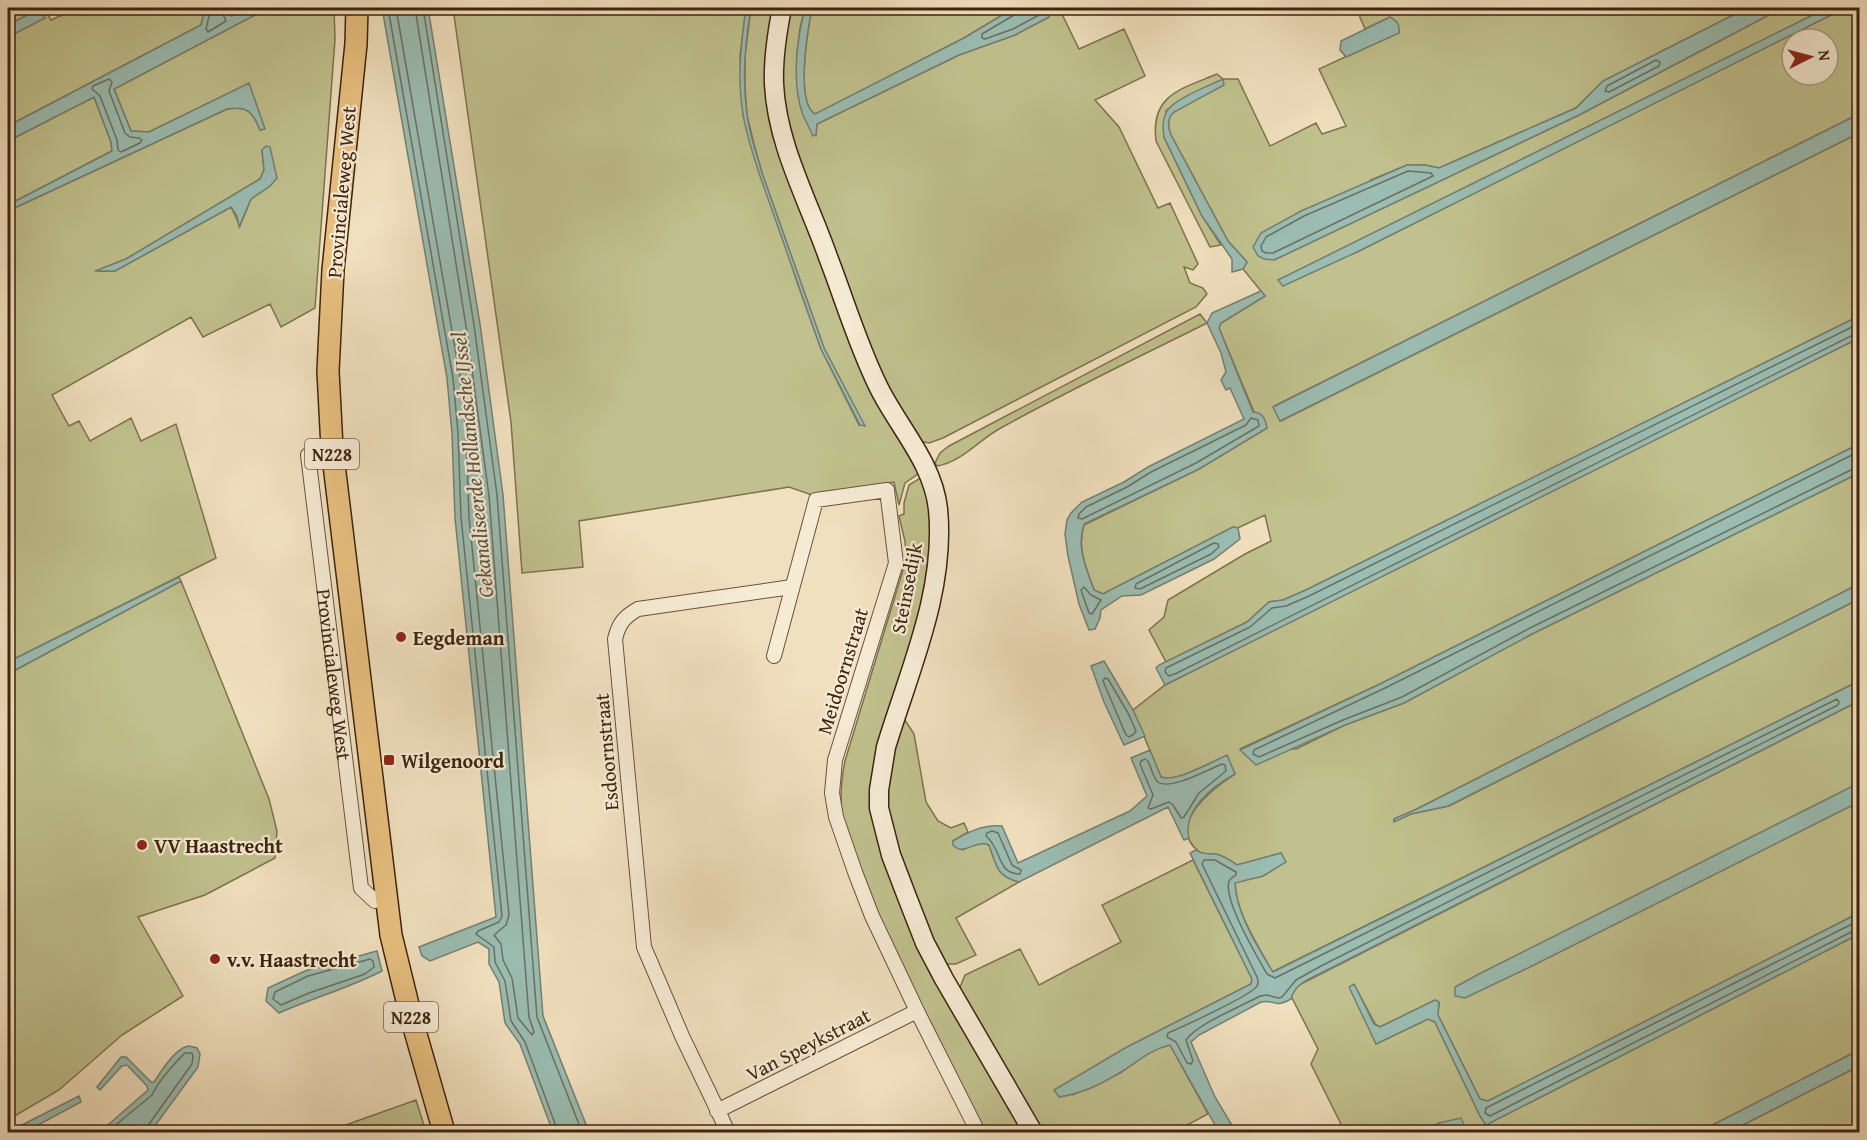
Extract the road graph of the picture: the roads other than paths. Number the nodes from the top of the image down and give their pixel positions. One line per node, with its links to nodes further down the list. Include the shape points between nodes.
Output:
1 (357, 8): 7 (main road, Provincialeweg West / N228, via 333,270 328,371 332,448 385,899 411,1017)
2 (782, 8): 10 (street, Steinsedijk, via 774,85 782,134 870,370 920,457 938,508 939,547 928,611 881,769 883,825 925,943)
3 (792, 587): 4 (street); 5 (street, Meidoornstraat, via 816,500 887,490 896,563 835,760 832,793 836,817 872,916); 6 (street, Esdoornstraat, via 638,609 618,624 615,639 644,946)
4 (774, 656)
5 (917, 1011): 6 (street, Van Speykstraat); 9 (street)
6 (717, 1111): 8 (street, Esdoornstraat)
7 (444, 1132)
8 (728, 1132)
9 (978, 1132)
10 (1034, 1132)

